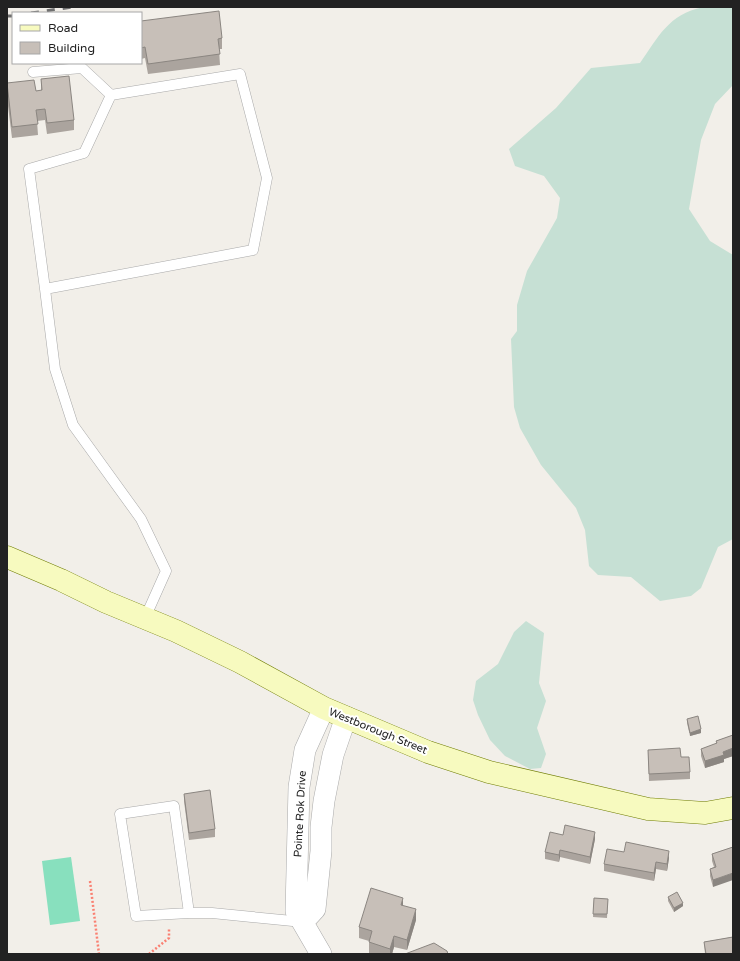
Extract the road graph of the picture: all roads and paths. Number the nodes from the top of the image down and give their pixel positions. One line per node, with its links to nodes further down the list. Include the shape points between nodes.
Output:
1 (33, 72): 2 (lane, via 82,68)
2 (111, 95): 3 (lane, via 84,153 29,169); 3 (lane, via 240,74 267,178 254,250)
3 (45, 289): 5 (lane, via 55,369 73,425 141,520 166,571)
4 (7, 557): 5 (street, Westborough Street)
5 (145, 618): 6 (street, Westborough Street, via 240,662)
6 (324, 708): 7 (street, Westborough Street); 12 (street, Pointe Rok Drive, via 304,750 299,787 296,911)
7 (346, 717): 8 (street, Westborough Street, via 428,752 489,772 531,782 648,809 705,813); 12 (street, Pointe Rok Drive, via 333,755 324,801 315,909)
8 (733, 808)
9 (90, 881): 13 (path)
10 (189, 913): 11 (lane); 11 (lane, via 174,806 120,814 136,916); 12 (lane)
11 (168, 914): 14 (path, via 169,938)
12 (303, 922): 15 (street, Pointe Rok Drive)
13 (99, 954)
14 (149, 954)
15 (321, 954)

